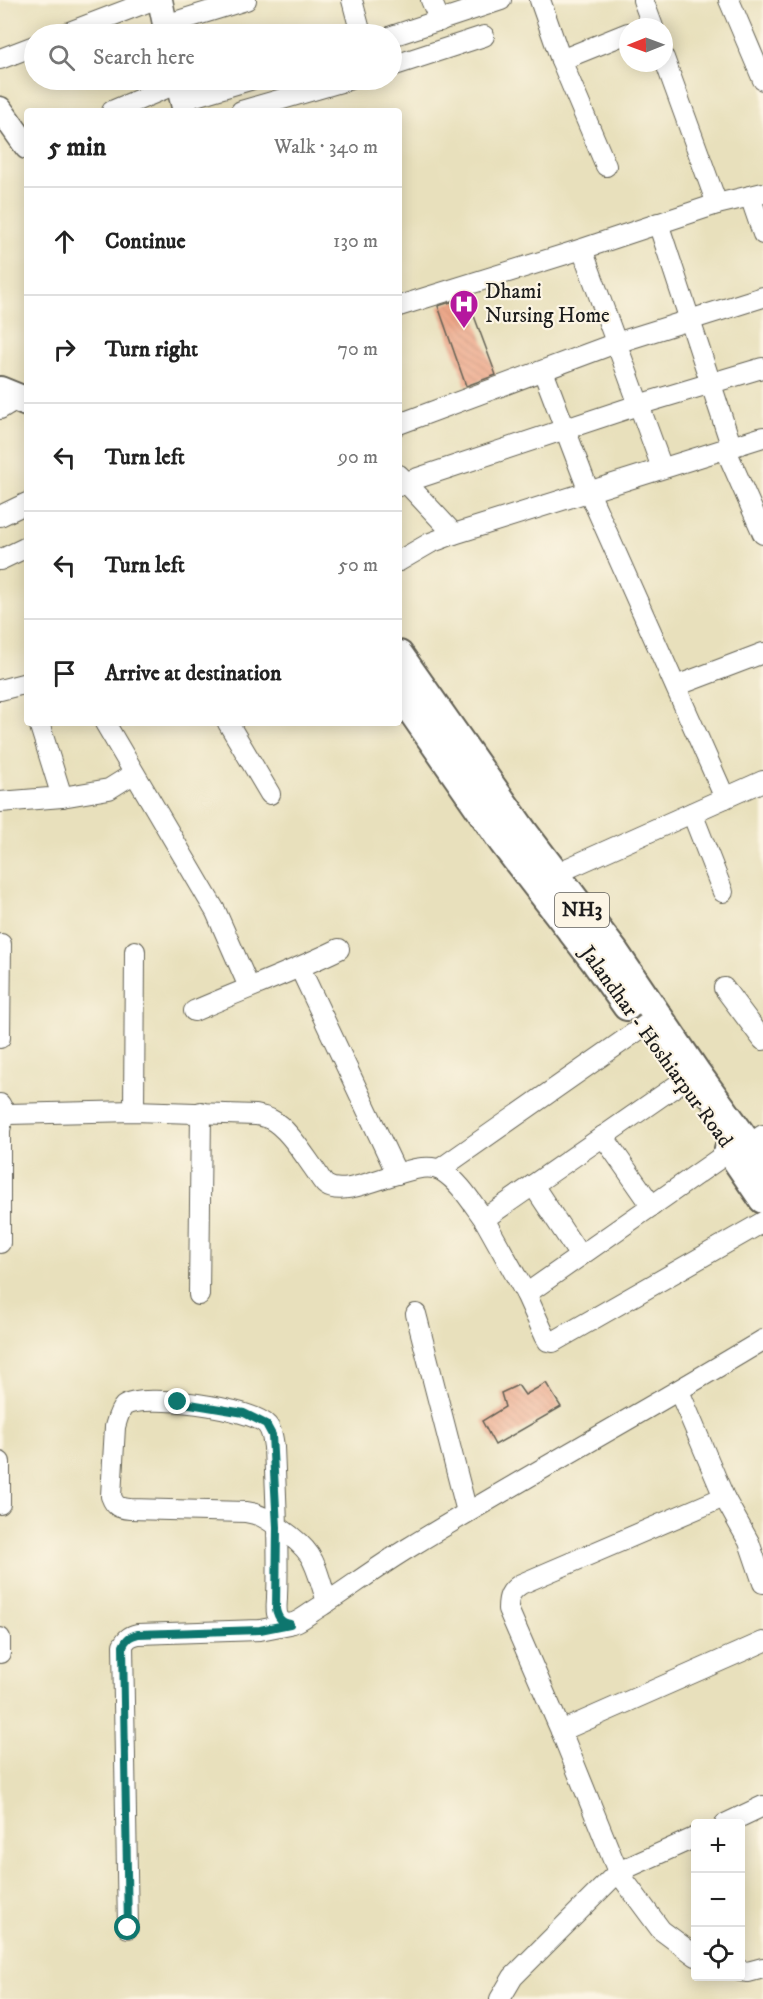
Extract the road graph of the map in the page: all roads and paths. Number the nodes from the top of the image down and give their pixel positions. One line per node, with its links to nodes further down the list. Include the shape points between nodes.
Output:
1 (153, 0): 12 (street)
2 (160, 0): 13 (main road)
3 (246, 0): 14 (street)
4 (352, 0): 15 (street)
5 (431, 0): 11 (street)
6 (501, 0): 11 (street)
7 (540, 0): 21 (street)
8 (643, 0): 10 (street)
9 (729, 0): 24 (street)
10 (647, 18)
11 (440, 21): 16 (street)
12 (90, 24)
13 (165, 24)
14 (182, 24)
15 (358, 24)
16 (402, 33)
17 (484, 36): 22 (street)
18 (619, 37): 21 (street)
19 (24, 50): 20 (street)
20 (0, 59)
21 (561, 60): 32 (street)
22 (402, 63)
23 (669, 72): 34 (street)
24 (763, 80)
25 (197, 90): 27 (street)
26 (313, 90): 29 (street)
27 (181, 93): 28 (street)
28 (124, 108)
29 (251, 108)
30 (0, 110): 31 (main road)
31 (24, 143)
32 (606, 166)
33 (756, 195): 34 (street); 36 (street)
34 (717, 204): 35 (street)
35 (658, 223): 37 (street); 40 (street)
36 (763, 234)
37 (582, 249): 39 (street); 41 (street)
38 (763, 297): 40 (street)
39 (402, 305)
40 (689, 320): 41 (street); 45 (street)
41 (616, 343): 44 (street); 47 (street)
42 (762, 368): 45 (street)
43 (0, 371): 46 (highway)
44 (543, 371): 48 (street); 49 (street)
45 (710, 384): 47 (street); 51 (street)
46 (14, 396)
47 (638, 405): 49 (street); 52 (street)
48 (402, 423)
49 (564, 429): 53 (street); 55 (street)
50 (763, 437): 51 (street)
51 (729, 449): 52 (street); 59 (street)
52 (662, 468): 55 (street)
53 (402, 481)
54 (402, 482): 58 (street)
55 (589, 492): 58 (street); 66 (street)
56 (24, 504): 57 (street)
57 (0, 516)
58 (454, 534): 61 (street)
59 (763, 534)
60 (24, 548): 62 (street)
61 (402, 559)
62 (0, 560)
63 (763, 653): 66 (street)
64 (402, 660): 79 (highway, NH3)
65 (24, 684): 67 (street)
66 (676, 686): 76 (street)
67 (0, 690)
68 (402, 696): 89 (highway, Jalandhar - Hoshiarpur Road / NH3, via 503,842 595,961)
69 (40, 726): 75 (street)
70 (107, 726): 72 (street)
71 (230, 726): 74 (street)
72 (133, 774): 75 (street, via 109,789); 86 (street, via 216,912)
73 (763, 781): 76 (street)
74 (270, 794)
75 (62, 797): 77 (street)
76 (725, 798): 78 (street)
77 (0, 802)
78 (692, 813): 79 (street); 80 (street)
79 (555, 874): 89 (highway, NH3, via 615,953)
80 (723, 892)
81 (0, 930): 82 (street)
82 (0, 944): 91 (street)
83 (339, 949): 85 (street)
84 (135, 951): 94 (street)
85 (300, 968): 86 (street); 99 (street)
86 (249, 987): 88 (street)
87 (724, 988): 90 (street)
88 (194, 1011)
89 (650, 1022): 92 (highway, Jalandhar - Hoshiarpur Road / NH3); 97 (highway, NH3); 98 (street)
90 (762, 1036)
91 (0, 1038)
92 (683, 1081): 96 (street); 97 (highway, Jalandhar - Hoshiarpur Road / NH3)
93 (2, 1108): 94 (street, via 8,1114); 102 (street)
94 (134, 1111): 95 (street)
95 (201, 1112): 99 (street, via 271,1119 326,1185 352,1187); 109 (street)
96 (603, 1136): 100 (street); 103 (street)
97 (751, 1149): 101 (highway, Jalandhar - Hoshiarpur Road / NH3); 103 (street)
98 (440, 1169): 99 (street); 104 (street, via 453,1179)
99 (397, 1174)
100 (533, 1185): 104 (street); 107 (street)
101 (763, 1199)
102 (1, 1201): 106 (street)
103 (652, 1206): 107 (street)
104 (484, 1219): 108 (street)
105 (763, 1222): 108 (street, via 553,1342 545,1336)
106 (0, 1243)
107 (580, 1256): 108 (street)
108 (526, 1294)
109 (199, 1295)
110 (416, 1314): 117 (street)
111 (763, 1340): 112 (street)
112 (679, 1391): 115 (street); 117 (street)
113 (0, 1462): 114 (street)
114 (0, 1494): 116 (street)
115 (724, 1497): 119 (street); 126 (street, via 513,1589 508,1609)
116 (0, 1504)
117 (467, 1512): 121 (street)
118 (277, 1527): 118 (street, via 274,1446 266,1424 244,1413 178,1402 147,1400 123,1407 115,1427 111,1496 114,1505 130,1509 246,1512 261,1515); 121 (street, via 311,1554); 122 (street, via 276,1609 283,1622)
119 (756, 1538): 120 (street)
120 (763, 1583)
121 (327, 1602): 122 (street)
122 (290, 1624): 131 (street, via 252,1631 138,1634 126,1639 123,1646)
123 (0, 1638): 125 (street)
124 (763, 1642): 126 (street)
125 (0, 1653)
126 (561, 1731): 130 (street)
127 (763, 1806): 128 (street)
128 (735, 1819)
129 (691, 1839): 130 (street)
130 (618, 1872): 132 (street, via 661,1930); 135 (street, via 513,1977)
131 (128, 1928)
132 (691, 1952)
133 (763, 1968): 134 (street)
134 (745, 1972)
135 (501, 1999)

